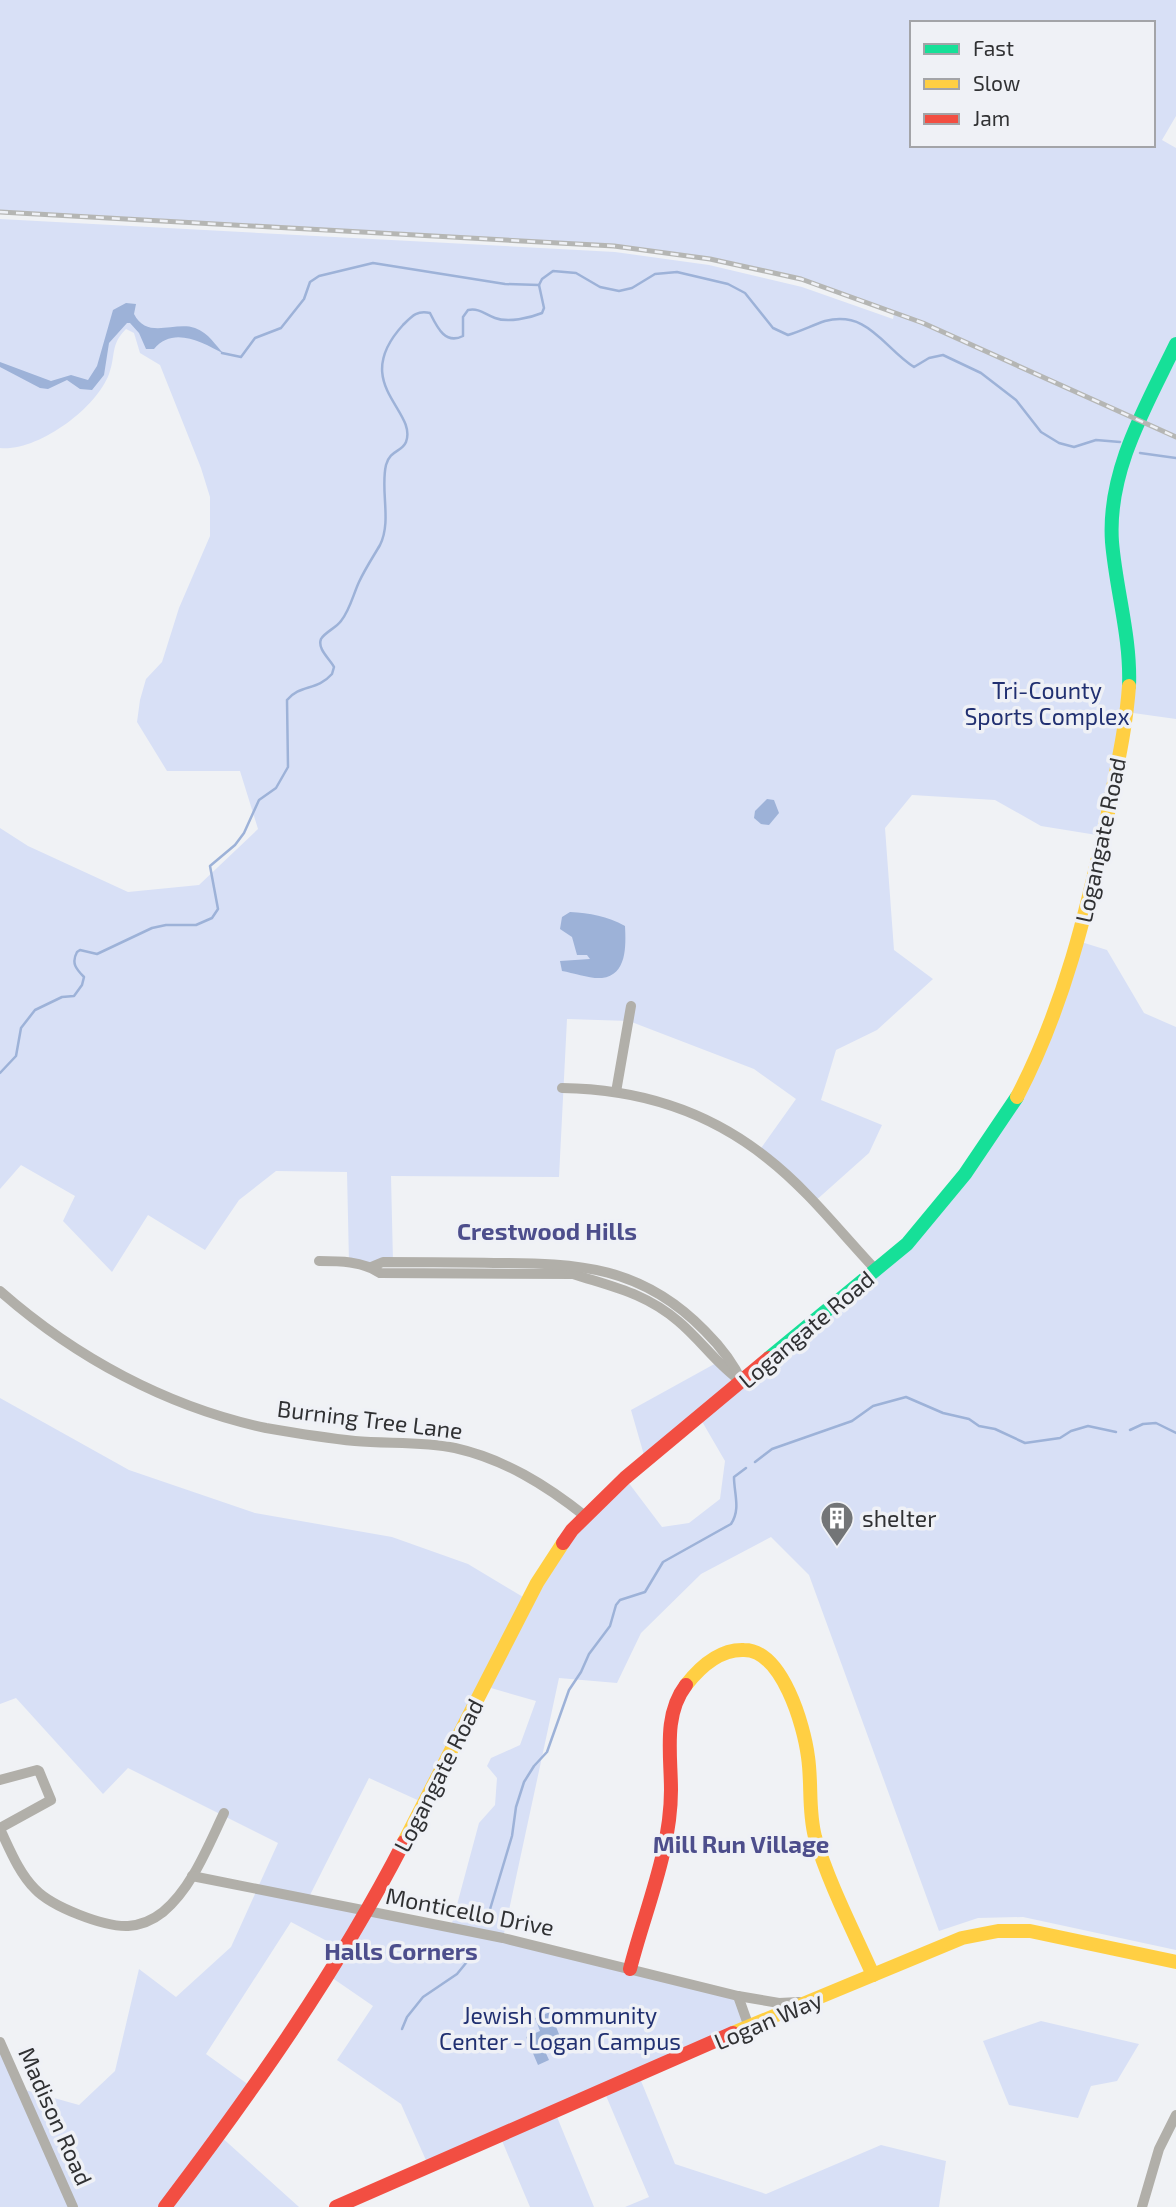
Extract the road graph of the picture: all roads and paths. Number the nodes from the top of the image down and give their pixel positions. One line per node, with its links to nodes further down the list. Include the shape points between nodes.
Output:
1 (1176, 344): 6 (street, Logangate Road, via 1122,462 1115,491 1112,539 1129,649 1128,696 1093,886 1069,971 1042,1047 1017,1099 931,1219)
2 (631, 1006): 4 (street)
3 (562, 1088): 4 (street)
4 (616, 1092): 6 (street, via 683,1109 747,1142 790,1178)
5 (319, 1261): 8 (street, via 371,1267 383,1262 536,1263 574,1270 665,1311)
6 (876, 1270): 8 (street, Logangate Road)
7 (0, 1291): 9 (street, Burning Tree Lane, via 44,1327 111,1370 187,1404 264,1427 473,1453 531,1477)
8 (742, 1382): 9 (street, Logangate Road)
9 (585, 1517): 14 (street, Logangate Road, via 537,1583)
10 (0, 1780): 12 (street, via 37,1770 51,1800)
11 (224, 1812): 13 (street)
12 (0, 1829): 13 (street, via 35,1889 60,1907 108,1924 127,1926 154,1919)
13 (192, 1876): 14 (street, Monticello Drive)
14 (367, 1912): 16 (street, Monticello Drive); 24 (street, Logangate Road, via 261,2077)
15 (1176, 1962): 17 (street, Logan Way, via 1030,1931 998,1931 961,1938)
16 (630, 1969): 17 (street, via 670,1818 675,1706 704,1665 722,1653 740,1649 757,1652 774,1667 796,1714 807,1754 814,1835); 18 (street, Monticello Drive)
17 (873, 1975): 19 (street, Logan Way)
18 (738, 1997): 19 (street, Monticello Drive, via 779,2003); 20 (street)
19 (807, 2001): 20 (street, Logan Way)
20 (749, 2026): 25 (street, Logan Way)
21 (0, 2042): 23 (street, Madison Road)
22 (1176, 2115): 26 (street, via 1159,2149)
23 (73, 2207)
24 (165, 2207)
25 (336, 2207)
26 (1142, 2207)

